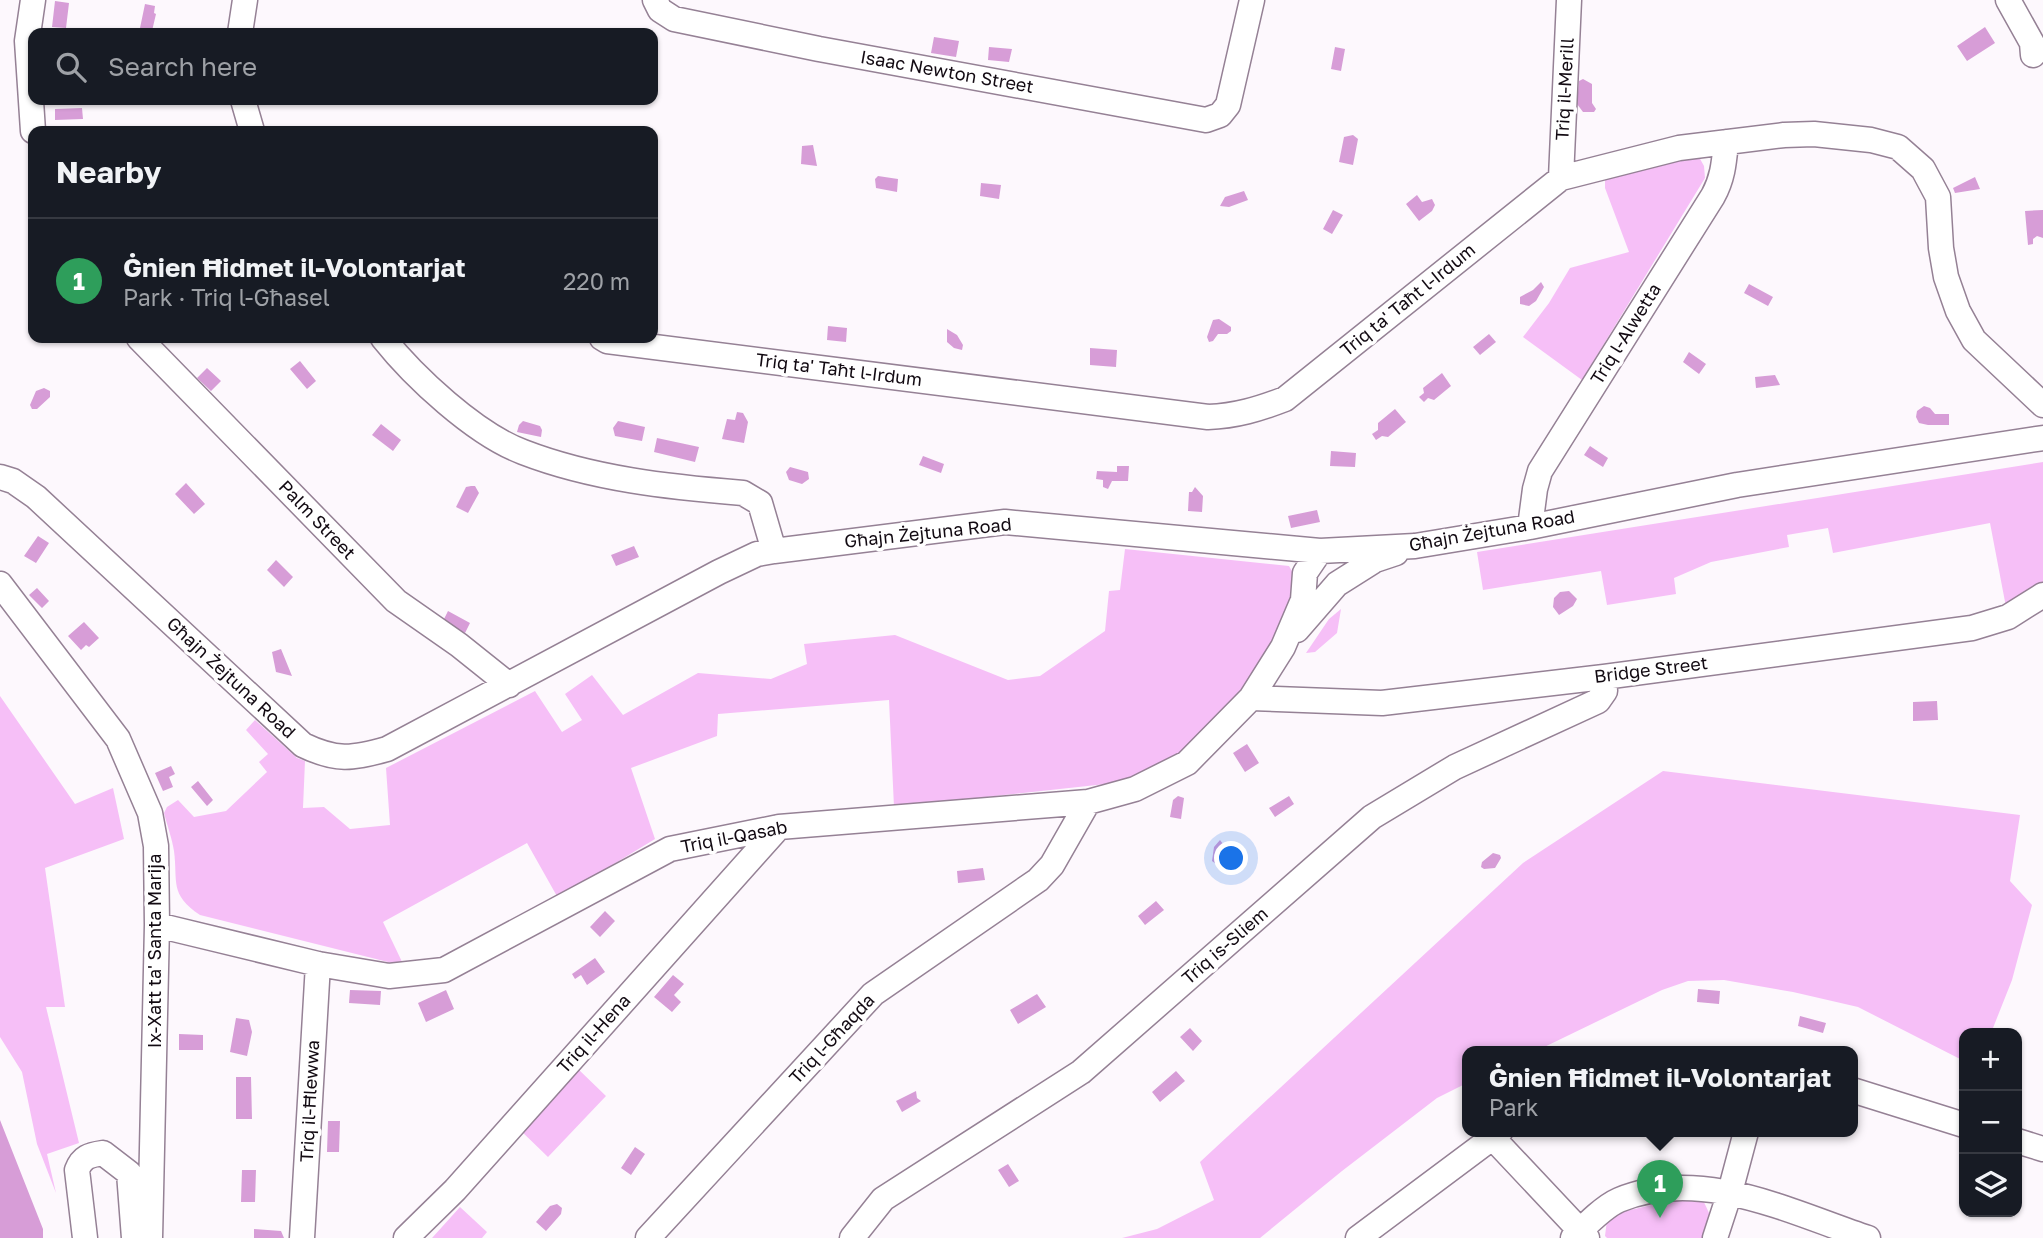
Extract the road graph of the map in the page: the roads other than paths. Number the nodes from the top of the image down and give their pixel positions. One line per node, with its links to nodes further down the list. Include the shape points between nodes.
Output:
1 (33, 0): 7 (street)
2 (245, 0): 8 (street)
3 (654, 0): 4 (street, Isaac Newton Street, via 674,19 1206,120 1220,115 1228,105)
4 (1252, 0)
5 (1569, 0): 17 (street, Triq il-Merill)
6 (2008, 0): 10 (street, via 2032,43)
7 (29, 28)
8 (241, 28)
9 (28, 34): 11 (street)
10 (2033, 55)
11 (28, 56)
12 (31, 105): 14 (street)
13 (244, 105): 15 (street)
14 (33, 126)
15 (251, 126)
16 (1726, 142): 17 (street, Triq ta' Taħt l-Irdum, via 1679,148); 21 (street, Triq ta' Taħt l-Irdum, via 1814,134 1898,148 1923,169 1938,197 1946,277 1963,321 1974,340); 24 (street, Triq l-Alwetta, via 1724,169 1713,196 1540,471)
17 (1561, 178): 20 (street, Triq ta' Taħt l-Irdum, via 1285,399 1235,416 1208,417)
18 (144, 343): 33 (street, Palm Street, via 396,601)
19 (388, 343): 26 (street, via 434,392 521,452 622,480 743,493 760,503)
20 (623, 343)
21 (2043, 405)
22 (2043, 438): 24 (street, Għajn Żejtuna Road, via 1737,485)
23 (0, 477): 33 (street, Għajn Żejtuna Road, via 36,497 303,745 322,754 349,758 387,749)
24 (1531, 527): 25 (street, Għajn Żejtuna Road)
25 (1415, 546): 27 (street, Għajn Żejtuna Road); 28 (street, Triq il-Qasab, via 1375,560)
26 (774, 551): 27 (street, Għajn Żejtuna Road, via 1005,522); 33 (street, Għajn Żejtuna Road, via 719,572)
27 (1330, 551): 28 (street); 31 (street, Triq il-Qasab, via 1305,573 1303,600)
28 (1353, 574): 31 (street, Triq il-Qasab, via 1337,584)
29 (0, 584): 37 (street, Ix-Xatt ta' Santa Marija, via 118,739 139,784 156,846)
30 (2043, 595): 32 (street, Bridge Street, via 2008,617 1972,628)
31 (1283, 647): 34 (street, Triq il-Qasab)
32 (1604, 677): 34 (street, Bridge Street, via 1381,703); 54 (street, Triq is-Sliem, via 1605,691 1598,701 1455,767 1372,817 1081,1072 883,1199)
33 (509, 685)
34 (1251, 698): 35 (street, Triq il-Qasab, via 1187,763 1135,789)
35 (1088, 802): 36 (street, Triq il-Qasab); 53 (street, Triq l-Għaqda, via 1064,847 1038,880 873,994)
36 (779, 827): 38 (street, Triq il-Qasab, via 670,849 444,970 388,976); 52 (street, Triq il-Hena, via 455,1190)
37 (157, 925): 38 (street, Triq il-Qasab); 50 (street, Ix-Xatt ta' Santa Marija)
38 (318, 964): 51 (street, Triq il-Ħlewwa)
39 (1858, 1092): 40 (street)
40 (1959, 1123)
41 (1493, 1137): 55 (street)
42 (1498, 1137): 47 (street)
43 (1745, 1137): 46 (street)
44 (2022, 1143): 45 (street)
45 (2043, 1149)
46 (1730, 1192): 47 (street, via 1663,1187 1616,1201); 56 (street); 57 (street)
47 (1580, 1236)
48 (85, 1238): 49 (street, via 77,1170 81,1160 103,1153 129,1172)
49 (134, 1238)
50 (150, 1238)
51 (302, 1238)
52 (406, 1238)
53 (648, 1238)
54 (852, 1238)
55 (1358, 1238)
56 (1714, 1238)
57 (1868, 1238)

